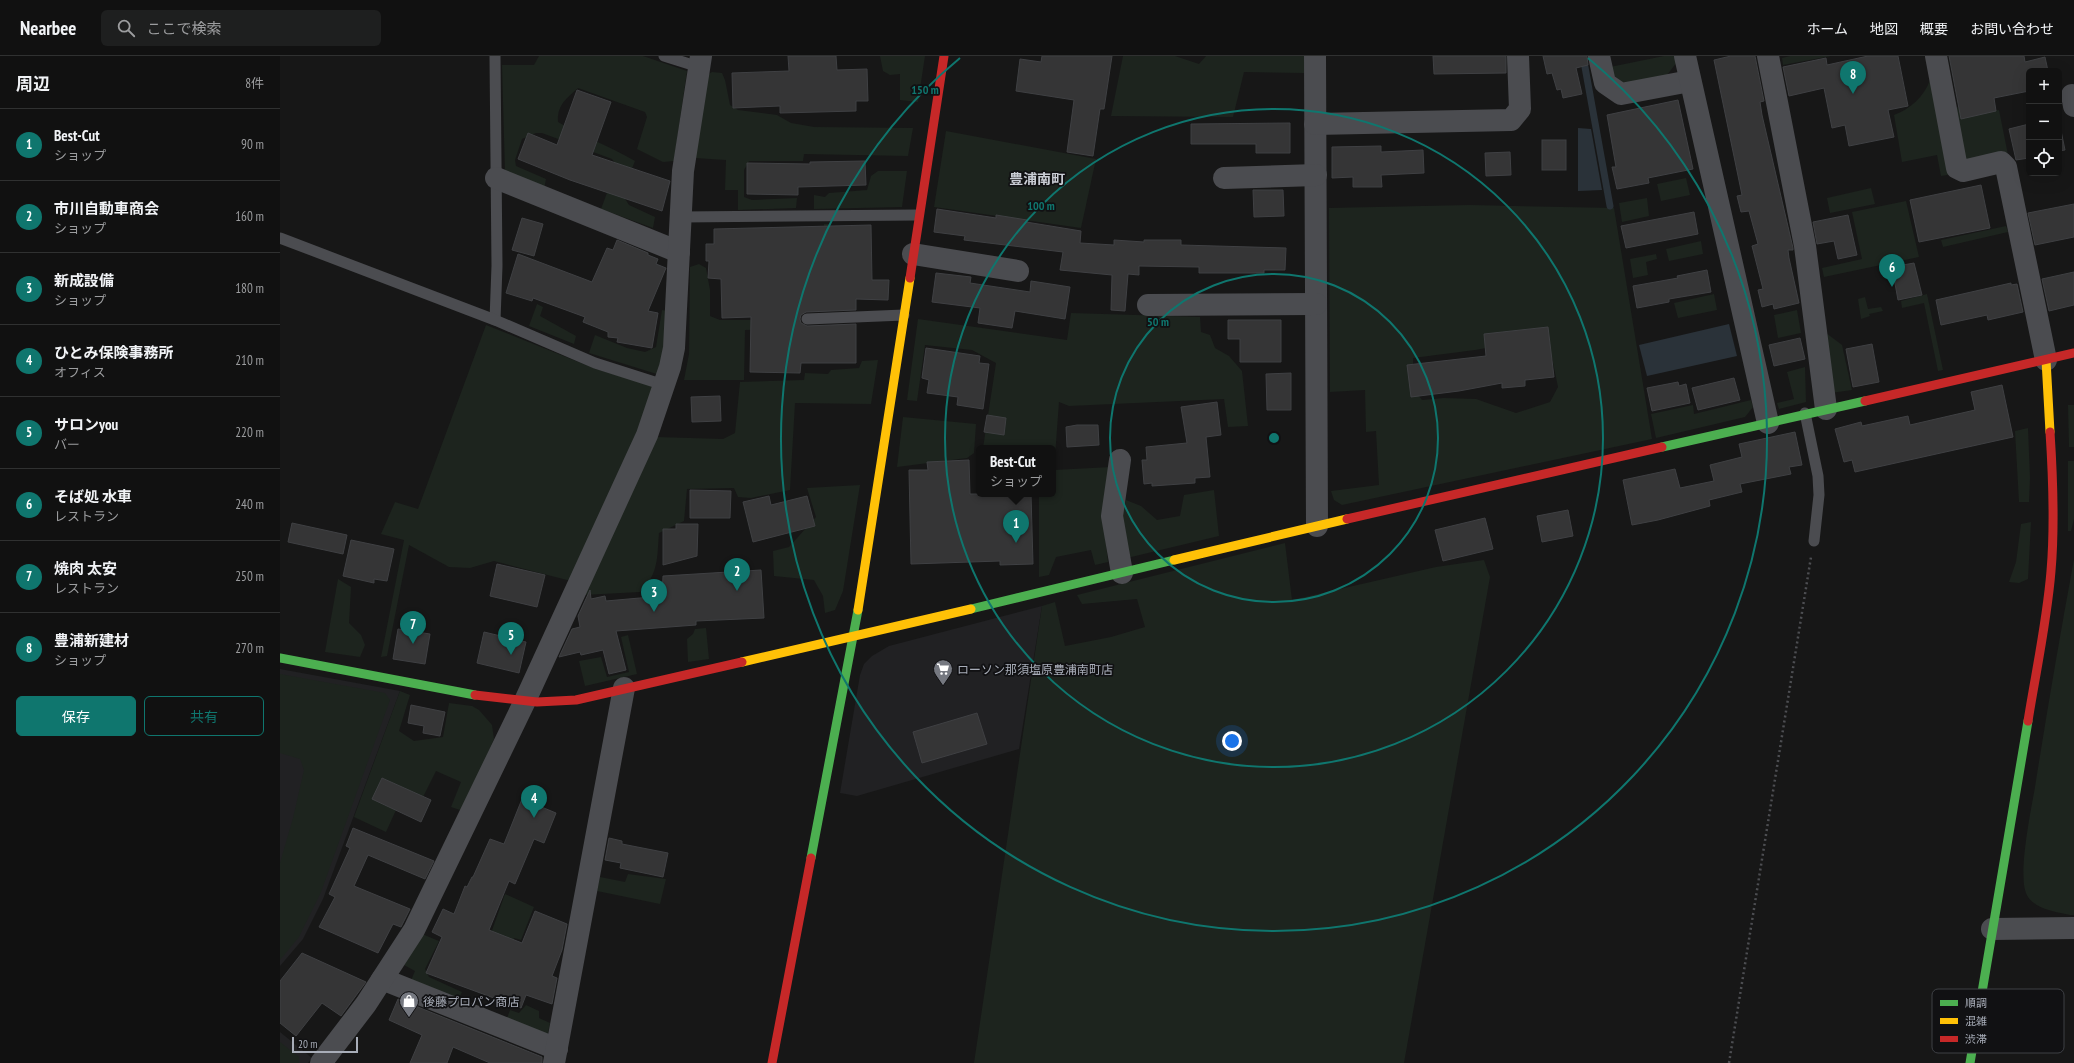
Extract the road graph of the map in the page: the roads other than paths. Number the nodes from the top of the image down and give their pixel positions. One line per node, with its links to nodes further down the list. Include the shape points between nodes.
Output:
1 (495, 56): 14 (lane)
2 (664, 56): 10 (lane)
3 (944, 56): 16 (street)
4 (1315, 56): 12 (street)
5 (1518, 56): 12 (street, via 1520,109 1511,120)
6 (1599, 56): 11 (street, via 1604,83 1621,94)
7 (1685, 56): 11 (street)
8 (1768, 56): 30 (street, via 1805,246)
9 (1936, 56): 28 (street, via 1957,168 1963,171 2001,162 2006,167)
10 (700, 62): 17 (street, via 683,171)
11 (1690, 81): 31 (street)
12 (1315, 124): 13 (street)
13 (1316, 176): 15 (street); 22 (street)
14 (496, 178): 19 (street); 26 (lane)
15 (1224, 178)
16 (918, 215): 17 (lane); 20 (street)
17 (681, 217): 19 (street)
18 (280, 238): 26 (lane)
19 (679, 252): 29 (street, via 674,348)
20 (913, 254): 21 (street); 24 (street)
21 (1018, 271)
22 (1316, 304): 23 (street); 33 (street)
23 (1148, 305)
24 (904, 315): 25 (lane); 36 (street)
25 (807, 319)
26 (495, 320): 29 (lane, via 595,363)
27 (2074, 353): 28 (street)
28 (2046, 360): 30 (street); 41 (street, via 2054,514 2053,561)
29 (664, 385): 39 (street, via 647,435)
30 (1816, 411): 31 (street); 34 (lane, via 1819,495)
31 (1768, 422): 33 (street)
32 (1120, 460): 35 (street, via 1112,516)
33 (1317, 526): 35 (street)
34 (1814, 540)
35 (1122, 573): 36 (street)
36 (854, 637): 38 (street); 47 (street)
37 (280, 658): 39 (street)
38 (624, 688): 39 (street, via 552,703); 45 (street)
39 (524, 703): 42 (street, via 414,930)
40 (2074, 928): 41 (street)
41 (1992, 929): 43 (street)
42 (382, 979): 45 (street); 46 (street)
43 (1982, 989)
44 (1972, 1053): 48 (street)
45 (555, 1056)
46 (321, 1063)
47 (772, 1063)
48 (1970, 1063)

